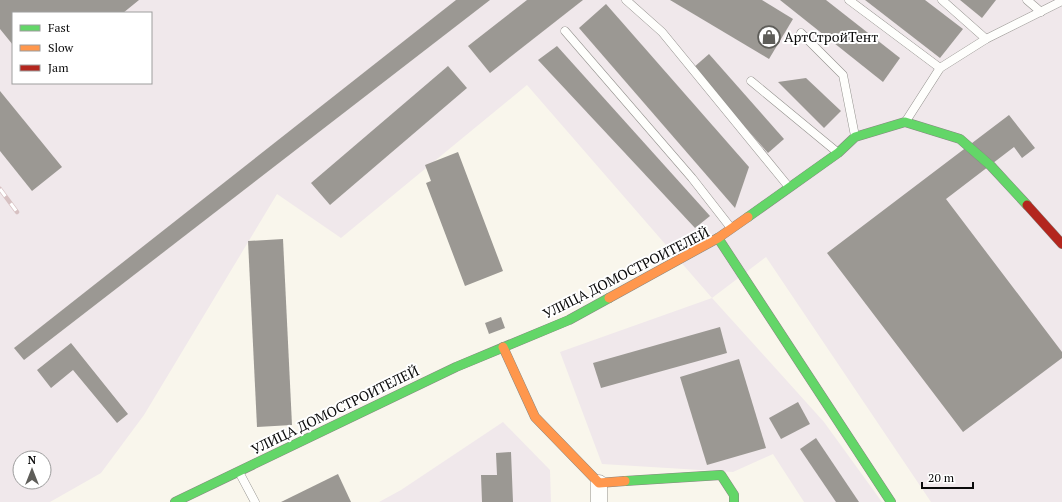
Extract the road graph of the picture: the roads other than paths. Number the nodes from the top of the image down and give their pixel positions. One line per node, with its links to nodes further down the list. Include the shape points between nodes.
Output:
1 (626, 0): 15 (lane, via 662,32)
2 (849, 0): 10 (lane)
3 (942, 0): 9 (lane)
4 (1027, 0): 6 (lane)
5 (1062, 1): 6 (lane)
6 (1041, 12): 9 (lane)
7 (565, 30): 16 (lane)
8 (801, 33): 13 (lane, via 843,75)
9 (986, 39): 10 (lane)
10 (940, 68): 12 (lane)
11 (751, 81): 14 (lane)
12 (905, 122): 13 (street); 18 (street, via 960,139 991,166)
13 (855, 137): 14 (street)
14 (838, 153): 15 (street)
15 (789, 188): 16 (street)
16 (732, 228): 17 (street)
17 (718, 238): 19 (street, УЛИЦА ДОМОСТРОИТЕЛЕЙ, via 569,320); 26 (street, УЛИЦА ДОМОСТРОИТЕЛЕЙ)
18 (1062, 244)
19 (503, 348): 20 (street, УЛИЦА ДОМОСТРОИТЕЛЕЙ, via 456,367); 21 (street, via 534,417)
20 (239, 471): 22 (street, УЛИЦА ДОМОСТРОИТЕЛЕЙ); 23 (lane)
21 (599, 482): 24 (street); 25 (street, via 721,476 734,495)
22 (175, 502)
23 (255, 502)
24 (599, 502)
25 (734, 502)
26 (891, 502)

